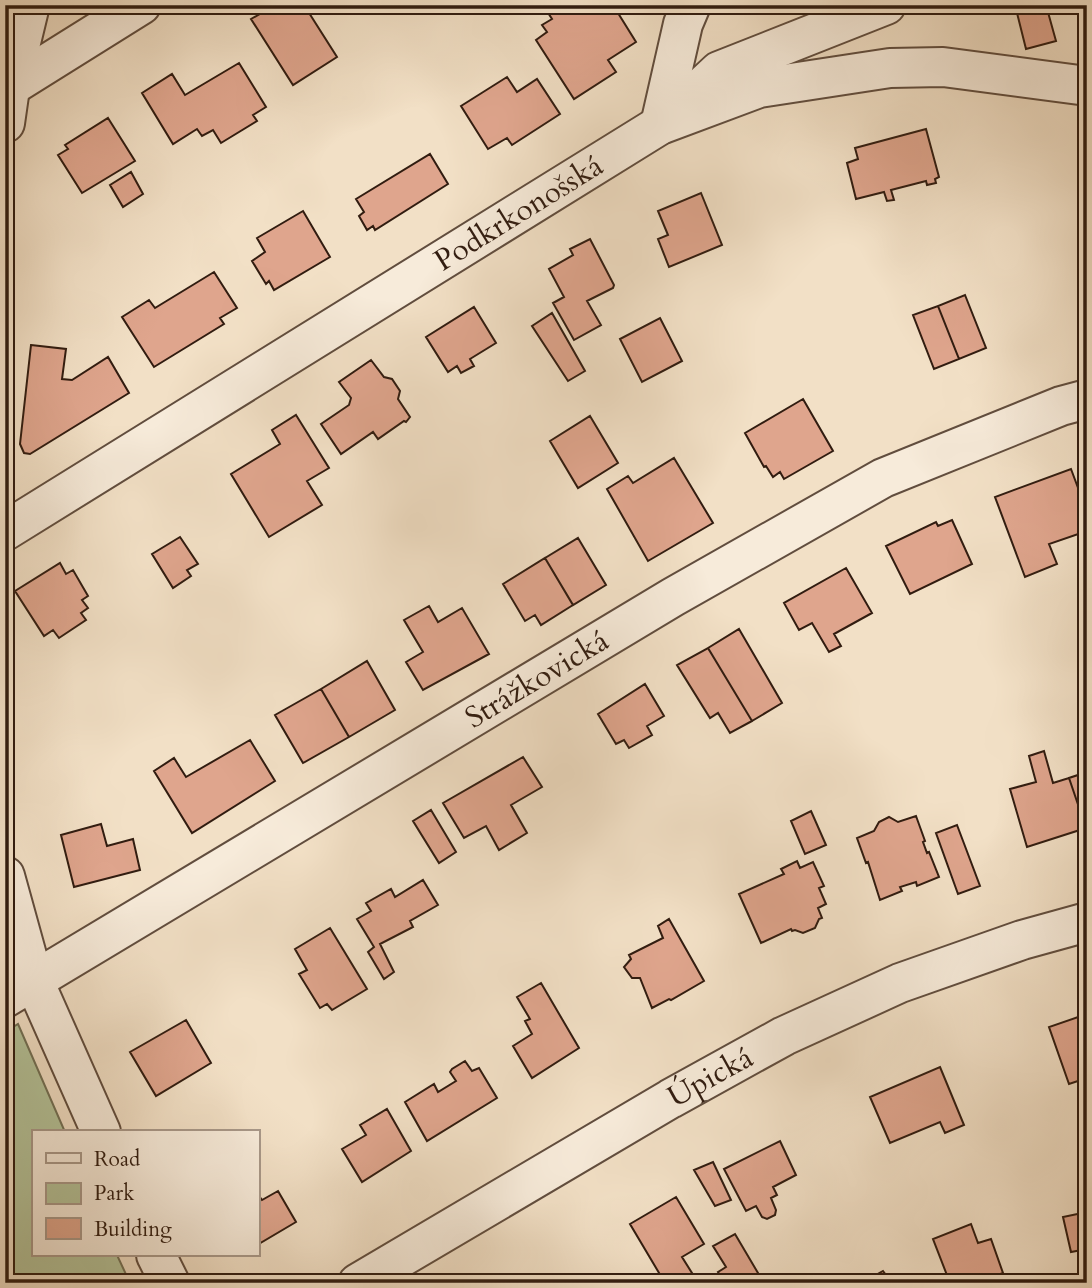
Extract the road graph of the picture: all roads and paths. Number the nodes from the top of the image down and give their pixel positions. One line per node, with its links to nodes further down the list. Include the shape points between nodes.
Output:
1 (30, 5): 6 (street)
2 (141, 5): 6 (street)
3 (691, 5): 7 (street)
4 (886, 5): 7 (street, via 719,71)
5 (1087, 86): 7 (street, Podkrkonošská, via 943,67 890,68 759,88)
6 (7, 100)
7 (660, 125): 9 (street, Podkrkonošská)
8 (1087, 399): 12 (street, Strážkovická, via 883,478 673,597)
9 (5, 531)
10 (5, 876): 12 (street)
11 (1087, 922): 16 (street, Úpická, via 900,982 784,1036)
12 (20, 989): 13 (street)
13 (100, 1130)
14 (156, 1256): 15 (street)
15 (170, 1283)
16 (358, 1283)

